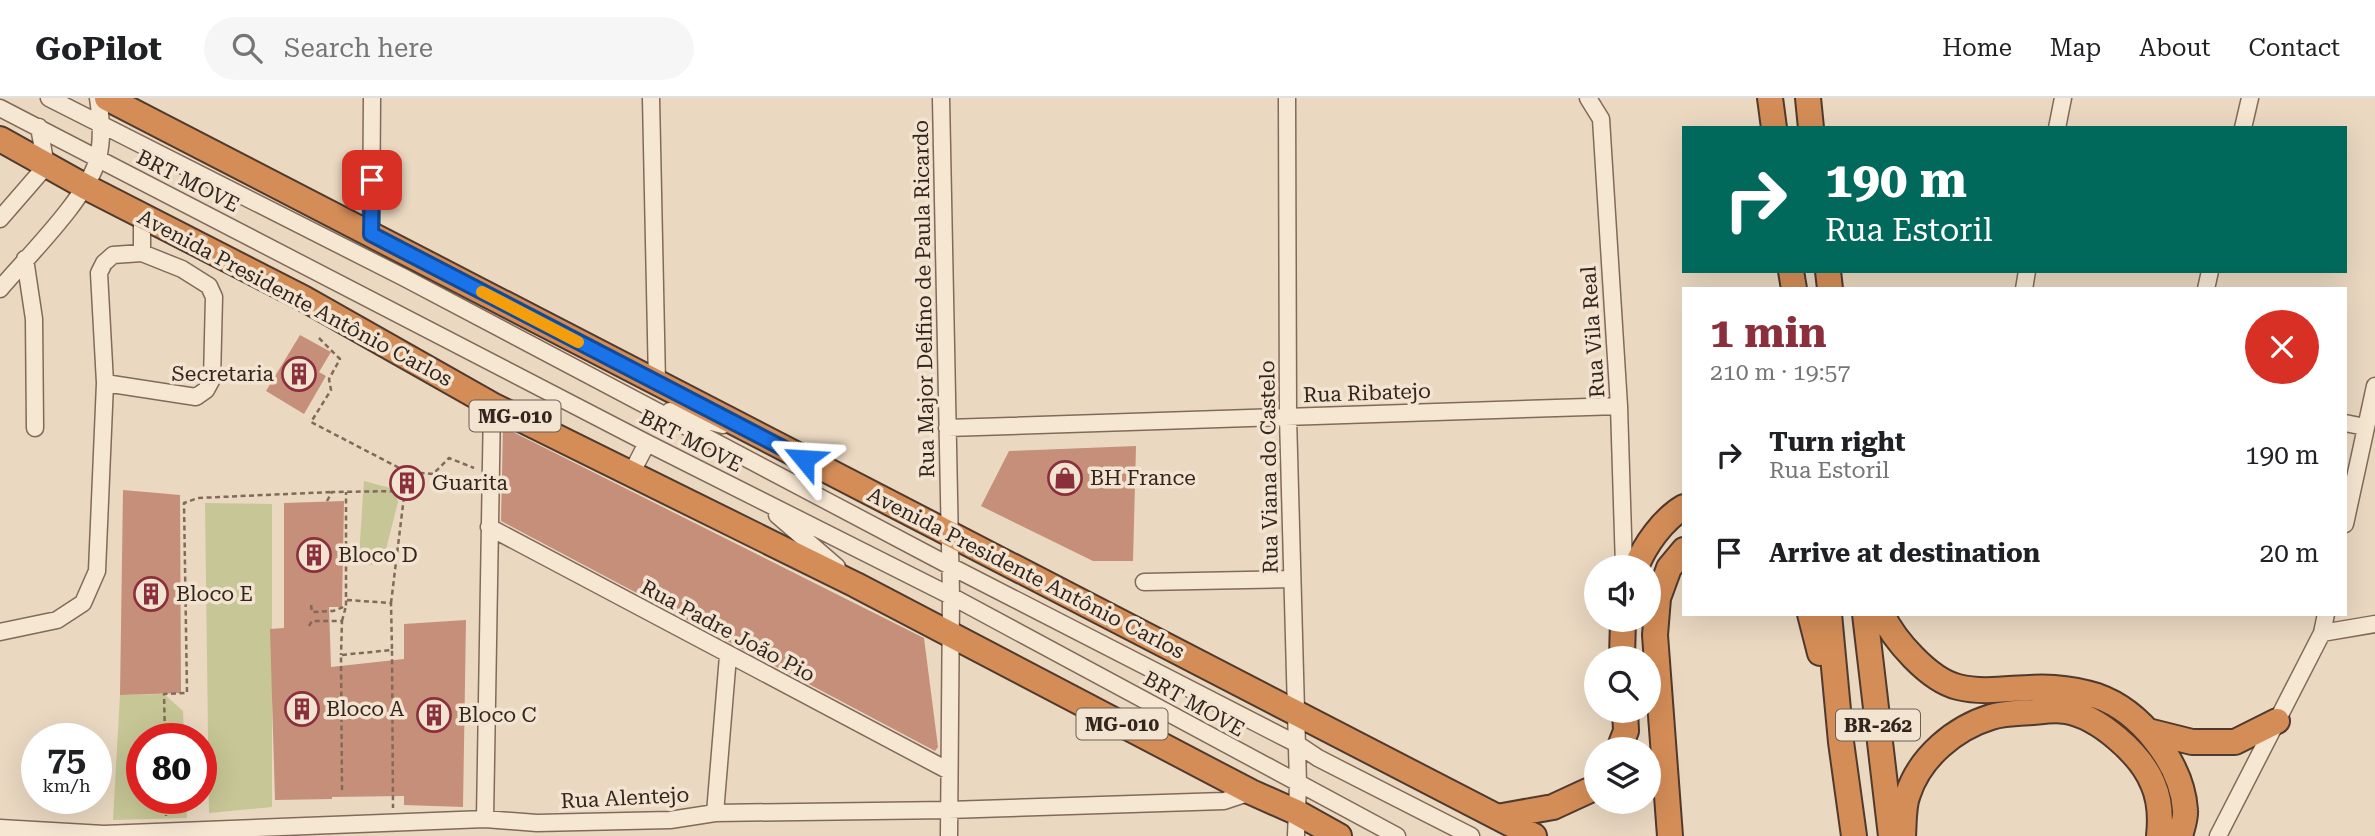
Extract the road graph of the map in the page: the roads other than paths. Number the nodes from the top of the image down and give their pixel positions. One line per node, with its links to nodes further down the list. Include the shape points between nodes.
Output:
1 (49, 98): 14 (street, BRT MOVE)
2 (98, 98): 14 (street)
3 (107, 98): 26 (highway, Avenida Presidente Antônio Carlos)
4 (372, 98): 26 (street)
5 (651, 98): 32 (street)
6 (941, 98): 41 (street, Rua Major Delfino de Paula Ricardo)
7 (1287, 98): 37 (street, Rua Viana do Castelo)
8 (1588, 98): 36 (street, Rua Vila Real, via 1601,119)
9 (1770, 98): 15 (highway)
10 (1808, 98): 16 (highway)
11 (2063, 98): 17 (street)
12 (2250, 98): 18 (street)
13 (0, 108): 19 (street, BRT MOVE)
14 (102, 124): 21 (street); 29 (street, BRT MOVE)
15 (1773, 126)
16 (1811, 126)
17 (2057, 126)
18 (2243, 126)
19 (38, 127): 21 (street, BRT MOVE); 22 (street)
20 (0, 139): 22 (highway, Avenida Presidente Antônio Carlos / MG-010)
21 (98, 158): 23 (street); 43 (street, BRT MOVE)
22 (46, 166): 23 (highway, Avenida Presidente Antônio Carlos / MG-010); 25 (street)
23 (86, 187): 24 (highway, Avenida Presidente Antônio Carlos / MG-010); 28 (street)
24 (142, 215): 27 (street); 35 (highway, Avenida Presidente Antônio Carlos / MG-010, via 303,298)
25 (0, 219)
26 (371, 234): 29 (street, BRT MOVE); 32 (highway, Avenida Presidente Antônio Carlos)
27 (142, 253): 31 (street, via 113,255 99,273); 31 (street, via 209,286 214,297 212,379 196,397)
28 (25, 260): 30 (street); 40 (street, via 34,319)
29 (403, 277): 34 (street, BRT MOVE)
30 (0, 289)
31 (105, 383): 64 (street, via 97,571 83,603 57,620)
32 (657, 383): 42 (highway, Avenida Presidente Antônio Carlos)
33 (2375, 386): 39 (street)
34 (642, 403): 42 (street, BRT MOVE); 53 (street, BRT MOVE)
35 (492, 405): 44 (highway, Avenida Presidente Antônio Carlos / MG-010); 48 (street)
36 (1619, 406): 37 (street, Rua Ribatejo); 51 (street, Rua Vila Real)
37 (1288, 417): 41 (street, Rua Ribatejo); 54 (street, Rua Viana do Castelo)
38 (2347, 423): 39 (street)
39 (2365, 427): 47 (street)
40 (35, 428)
41 (947, 428): 49 (street, Rua Major Delfino de Paula Ricardo)
42 (756, 434): 49 (highway, Avenida Presidente Antônio Carlos)
43 (647, 443): 44 (street); 45 (street, BRT MOVE)
44 (631, 474): 56 (highway, Avenida Presidente Antônio Carlos / MG-010)
45 (760, 500): 56 (street); 57 (street, BRT MOVE)
46 (1682, 508): 52 (highway, via 1673,513)
47 (2347, 514)
48 (489, 527): 67 (street, Rua Padre João Pio); 80 (street)
49 (950, 534): 53 (street, Rua Major Delfino de Paula Ricardo); 68 (highway, Avenida Presidente Antônio Carlos)
50 (1682, 552): 92 (highway, via 1669,568 1658,598 1655,635)
51 (1624, 555)
52 (1641, 555)
53 (950, 565): 57 (street, Rua Major Delfino de Paula Ricardo); 72 (street, BRT MOVE)
54 (1292, 579): 55 (street); 68 (street, Rua Viana do Castelo)
55 (1144, 582)
56 (856, 584): 65 (highway, Avenida Presidente Antônio Carlos / MG-010)
57 (951, 596): 65 (street, Rua Major Delfino de Paula Ricardo); 74 (street, BRT MOVE)
58 (1810, 616): 71 (highway)
59 (1829, 616): 71 (highway, BR-262)
60 (1865, 616): 94 (highway, BR-262)
61 (1883, 616): 70 (highway, via 1913,658 1956,687 1994,691 2053,688 2097,696)
62 (2326, 616): 66 (street)
63 (2375, 624): 66 (street)
64 (0, 632)
65 (950, 633): 73 (street, Rua Major Delfino de Paula Ricardo); 75 (highway, Avenida Presidente Antônio Carlos / MG-010)
66 (2322, 633): 69 (street)
67 (728, 656): 73 (street, Rua Padre João Pio); 78 (street)
68 (1296, 712): 72 (street, Rua Viana do Castelo); 79 (highway, Avenida Presidente Antônio Carlos)
69 (2277, 721): 70 (highway, via 2235,742 2192,742); 98 (street)
70 (2148, 731): 97 (highway, via 2178,779 2185,811)
71 (1842, 742): 93 (highway, BR-262)
72 (1297, 744): 74 (street, Rua Viana do Castelo); 90 (street, BRT MOVE)
73 (949, 771): 77 (street, Rua Major Delfino de Paula Ricardo)
74 (1298, 784): 81 (street, Rua Viana do Castelo); 89 (street, BRT MOVE)
75 (1251, 792): 77 (street, Rua Alentejo, via 1224,801); 81 (highway, Avenida Presidente Antônio Carlos / MG-010)
76 (1584, 793): 79 (highway, via 1553,807)
77 (948, 810): 78 (street, Rua Alentejo); 87 (street, Rua Major Delfino de Paula Ricardo)
78 (715, 813): 84 (street, Rua Alentejo)
79 (1497, 817): 91 (highway, Avenida Presidente Antônio Carlos)
80 (485, 818): 82 (street, Rua Alentejo); 85 (street, Rua Alentejo)
81 (1296, 824): 88 (highway, Avenida Presidente Antônio Carlos / MG-010)
82 (386, 827): 86 (street, Rua Alentejo)
83 (0, 828): 86 (street, Rua Alentejo)
84 (670, 828): 85 (street, Rua Alentejo)
85 (537, 829)
86 (104, 835)
87 (949, 836)
88 (1339, 836)
89 (1397, 836)
90 (1471, 836)
91 (1534, 836)
92 (1670, 836)
93 (1854, 836)
94 (1891, 836)
95 (1903, 836): 96 (highway, via 1907,794 1922,765 1963,728 1992,717 2064,710 2090,719 2112,734 2146,771 2159,804)
96 (2159, 836)
97 (2180, 836)
98 (2218, 836)

